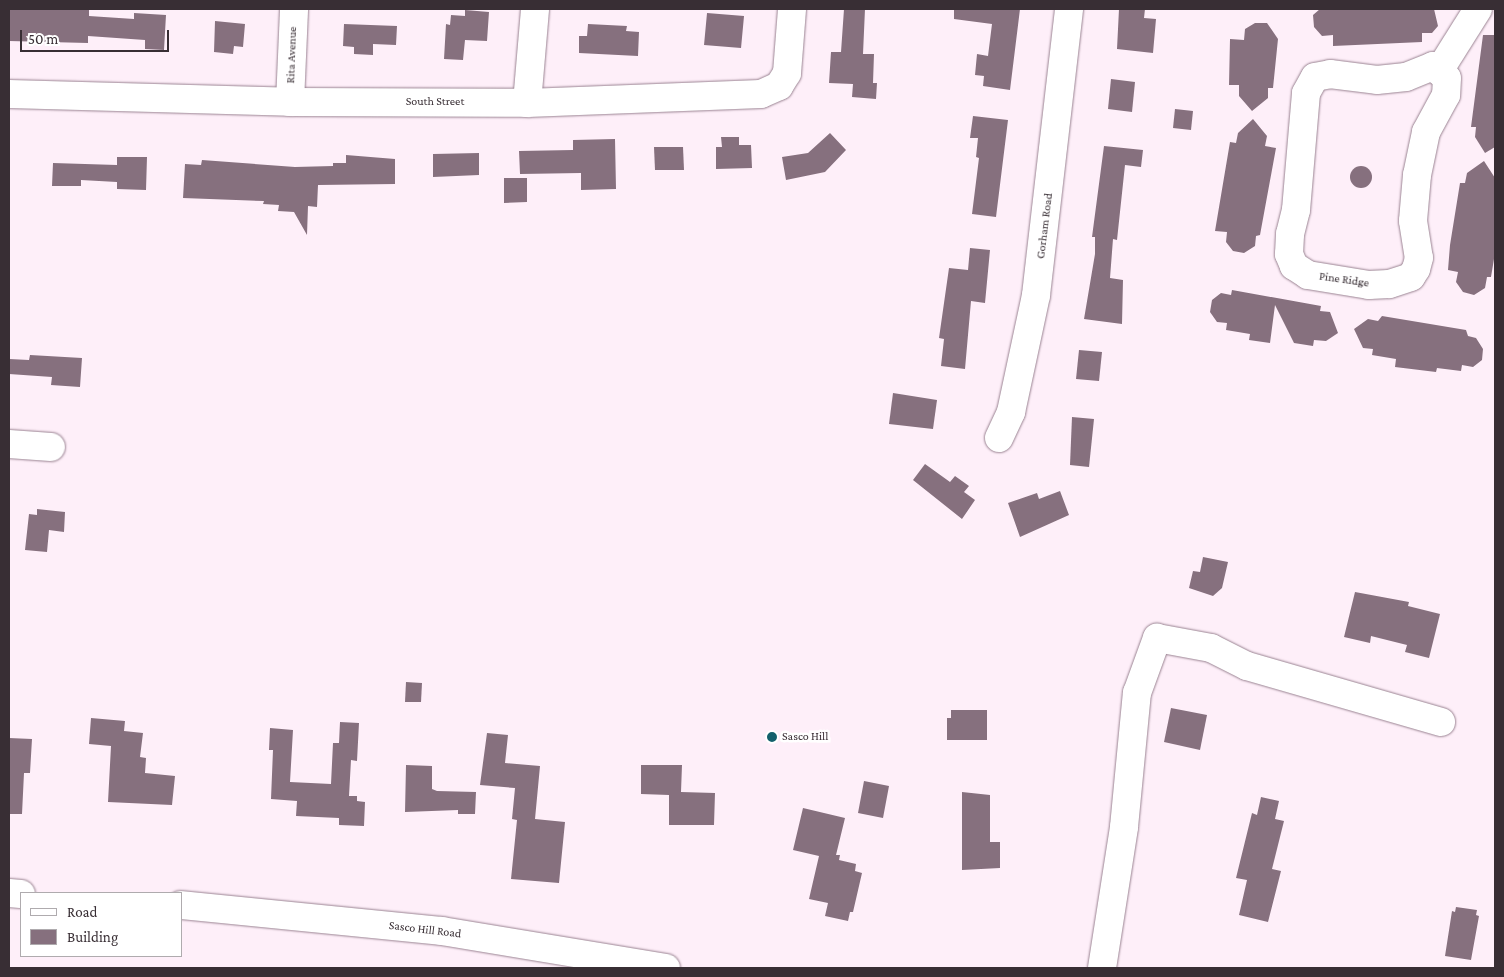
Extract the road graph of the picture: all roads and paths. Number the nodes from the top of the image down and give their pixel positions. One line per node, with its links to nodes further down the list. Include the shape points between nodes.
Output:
1 (294, 9): 8 (street, Rita Avenue)
2 (536, 9): 9 (street)
3 (792, 9): 9 (street, South Street, via 787,73 779,86 761,94)
4 (1069, 9): 10 (street, Gorham Road, via 1036,295 1011,412)
5 (1478, 9): 6 (street)
6 (1439, 71): 6 (street, Pine Ridge, via 1447,78 1446,95 1426,132 1417,175 1413,221 1419,258 1416,269 1410,277 1388,284 1370,285 1308,275 1294,266 1289,254 1290,234 1296,210 1306,93 1315,77 1330,74 1377,80 1406,77 1433,66)
7 (9, 94): 8 (street, South Street)
8 (290, 102): 9 (street, South Street)
9 (527, 103)
10 (999, 438)
11 (9, 444): 12 (street)
12 (51, 448)
13 (1441, 722): 16 (street, via 1255,669 1211,648 1157,638 1138,693 1124,827)
14 (182, 905): 15 (street, Sasco Hill Road, via 442,931)
15 (666, 968)
16 (1102, 968)

